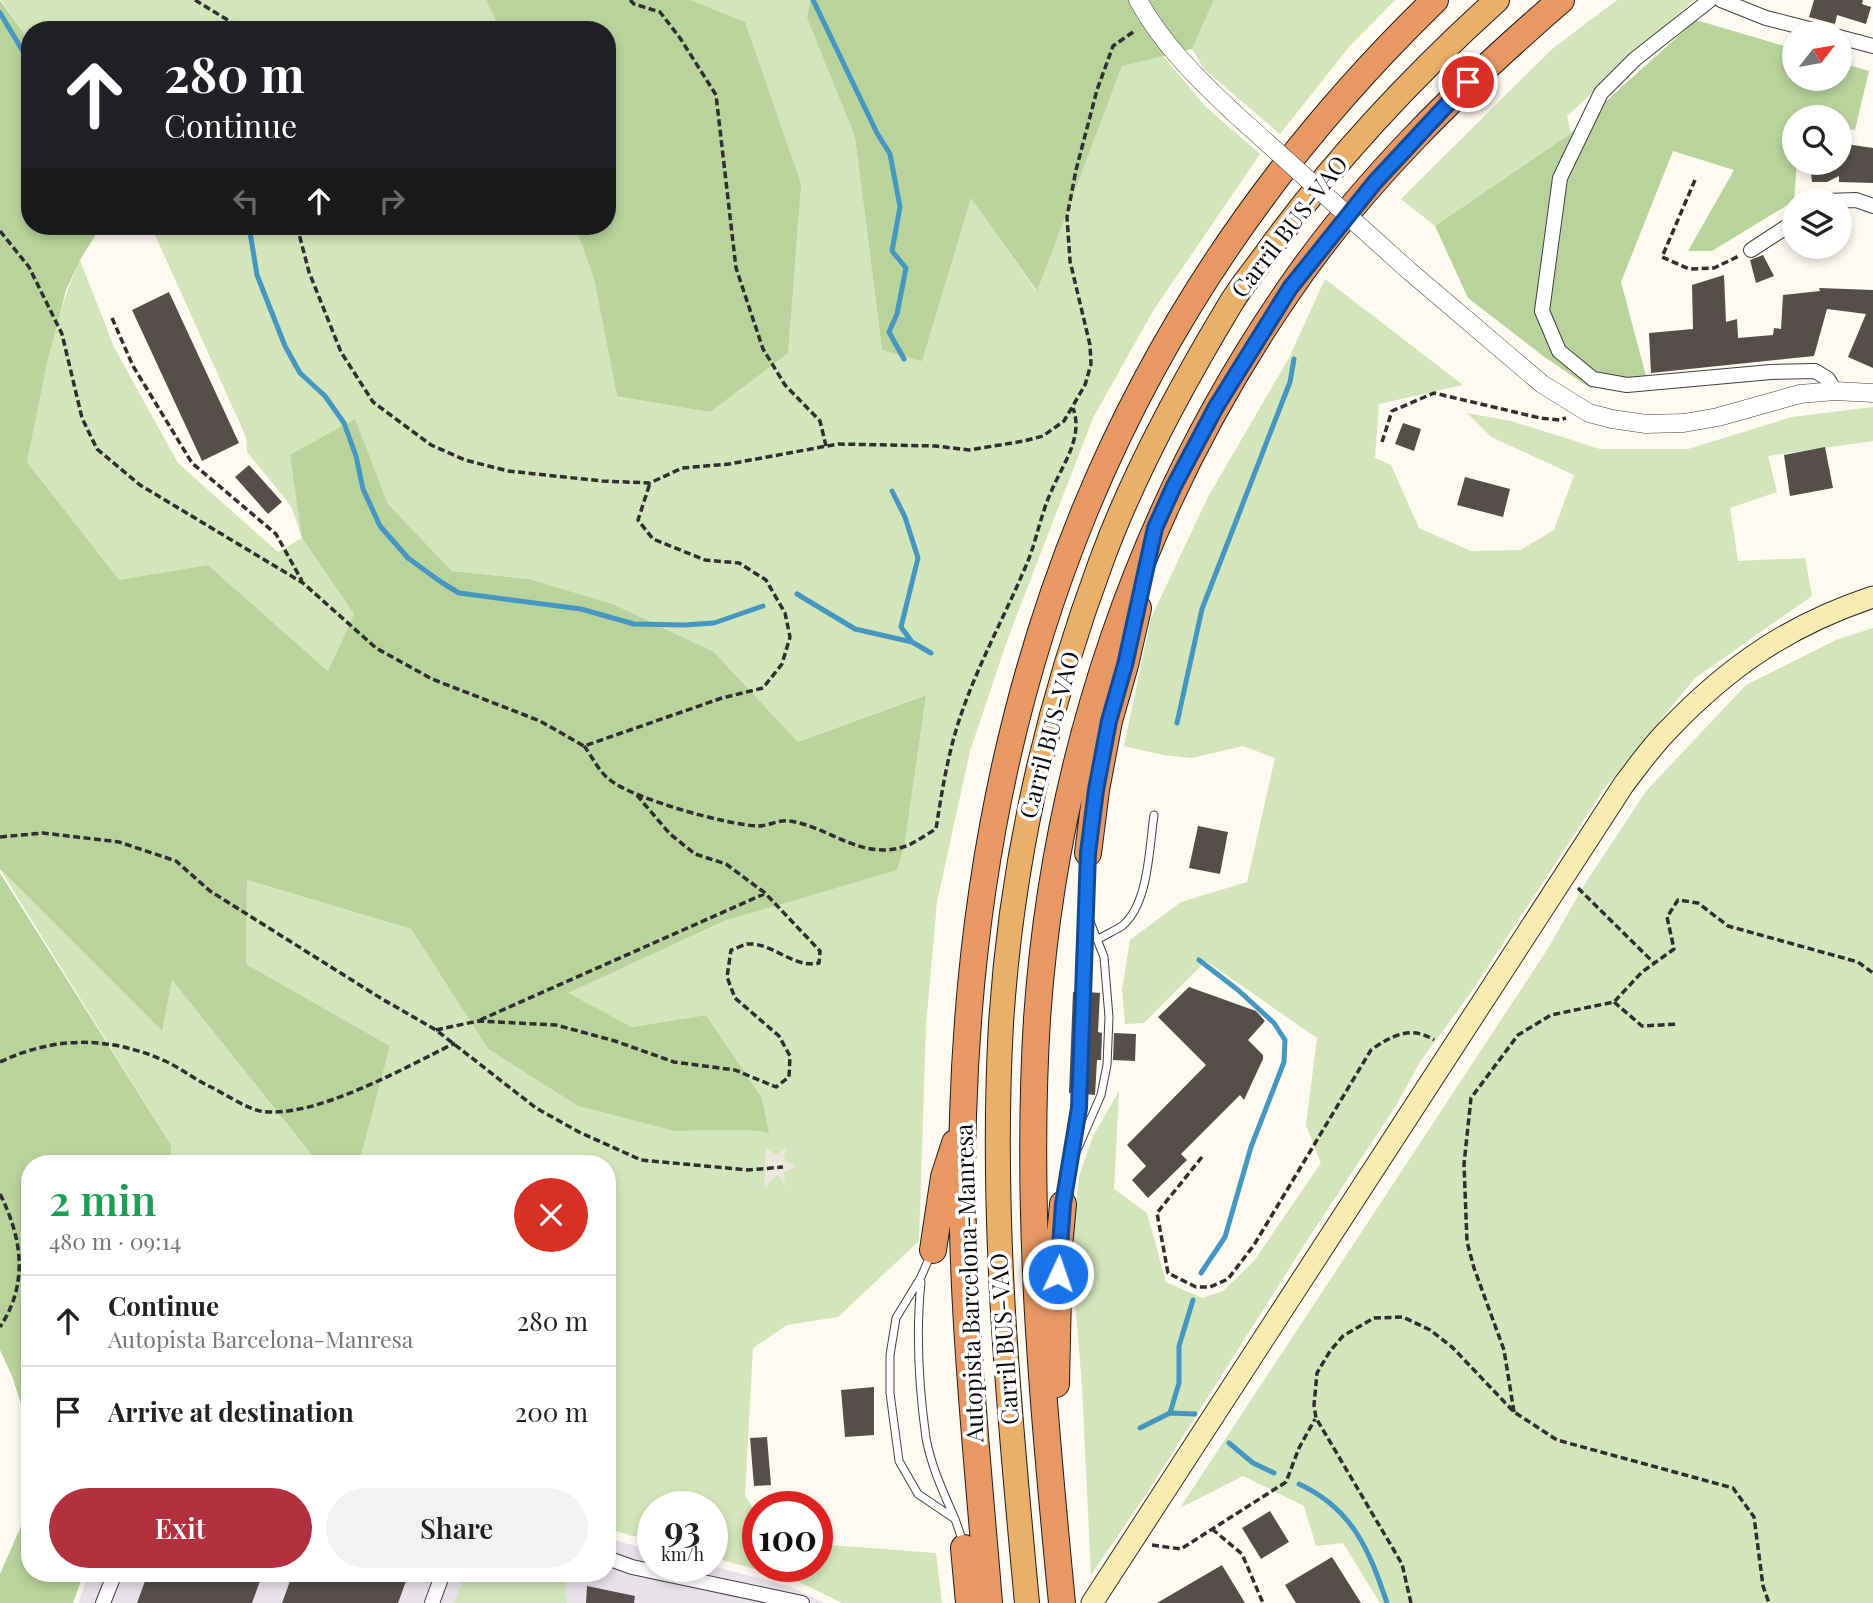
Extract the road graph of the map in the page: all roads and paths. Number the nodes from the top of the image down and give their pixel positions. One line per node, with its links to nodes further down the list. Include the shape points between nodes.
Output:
1 (195, 0): 9 (path)
2 (630, 0): 27 (path, via 660,12 716,95 736,268 763,349 785,385 820,421)
3 (1138, 0): 11 (street)
4 (1435, 0): 50 (highway, Autopista Barcelona-Manresa, via 1321,120 1236,230 1186,306 1101,470 1066,555 1012,732 982,889 968,999)
5 (1497, 0): 76 (highway, Carril BUS-VAO, via 1404,88 1336,165 1233,300 1143,467 1101,560 1052,712 1023,840 1001,1024 999,1266)
6 (1561, 0): 29 (highway, via 1436,116 1317,252 1239,367)
7 (1710, 0): 22 (street, via 1635,59 1601,93 1560,178 1542,312 1559,351 1593,379 1627,385 1815,371 1828,379)
8 (1721, 0): 10 (street)
9 (229, 21)
10 (1782, 22)
11 (1152, 25): 24 (path, via 1113,46 1076,170 1067,230 1091,364); 25 (street, bridge, via 1188,70 1407,269 1513,362)
12 (1852, 40): 13 (street)
13 (1873, 46)
14 (1695, 180): 20 (path, via 1662,257 1689,270 1714,268)
15 (1852, 200): 16 (street)
16 (1873, 206)
17 (1782, 230): 20 (street)
18 (0, 231): 30 (path, via 29,267 62,334 82,418 97,449 140,485)
19 (299, 235): 28 (path, via 341,352 373,402 411,433 465,460 508,471)
20 (1751, 250)
21 (112, 318): 30 (path, via 133,366 192,463 276,534)
22 (1835, 391): 23 (street); 25 (street, via 1800,394 1684,423 1646,424)
23 (1873, 393)
24 (1073, 408): 27 (path, via 1043,436 969,450); 33 (path, via 1076,434 1064,469 962,710 936,829 904,847 876,851 788,820 748,824)
25 (1589, 413): 26 (path, via 1560,420 1540,418 1434,393 1392,411)
26 (1382, 442)
27 (826, 446): 28 (path, via 682,468)
28 (650, 483): 32 (path, via 638,520 653,540 705,559 739,564 766,580 785,613 790,637 782,664 763,688)
29 (1155, 528): 36 (highway, via 1109,721); 61 (highway, via 1106,657 1080,746 1041,972 1034,1091 1034,1248)
30 (303, 583): 32 (path, via 376,648 432,679 540,721)
31 (1873, 597): 48 (main road, via 1777,638 1718,682 1667,731 1624,784)
32 (584, 746): 33 (path, via 609,780)
33 (635, 793): 37 (path, via 670,834 695,854 726,864)
34 (1154, 815): 40 (lane, via 1138,906 1121,926)
35 (0, 836): 46 (path, via 43,833 119,842 176,861 210,891)
36 (1088, 853): 39 (lane)
37 (765, 893): 44 (path); 44 (path, via 820,951 819,963 812,965 748,944 731,950 727,977 736,998 779,1035 790,1056 789,1077 776,1087 735,1070 674,1062 556,1025)
38 (1570, 899): 41 (path, via 1576,886)
39 (1084, 909): 40 (lane); 53 (lane, via 1079,1108)
40 (1097, 940): 53 (lane, via 1104,957 1109,1017 1107,1065 1101,1094)
41 (1654, 963): 42 (path, via 1674,949 1667,917 1678,900 1698,903 1728,926 1858,962); 43 (path)
42 (1873, 973)
43 (1614, 1002): 45 (path, via 1642,1026); 59 (path, via 1551,1015 1517,1035 1471,1098 1464,1164 1467,1241 1504,1350)
44 (478, 1021): 46 (path)
45 (1678, 1024)
46 (436, 1030): 47 (path)
47 (454, 1043): 49 (path, via 303,1110 259,1111 168,1062 110,1044 45,1045); 52 (path, via 536,1108 641,1160 748,1170)
48 (1447, 1055): 51 (path, via 1432,1038 1414,1031 1392,1036 1371,1050 1254,1245 1228,1279 1210,1287 1196,1287 1168,1273 1157,1213); 65 (main road)
49 (0, 1062)
50 (963, 1118): 56 (highway, via 944,1177); 75 (highway, Autopista Barcelona-Manresa, via 965,1281)
51 (1202, 1157)
52 (783, 1167)
53 (1067, 1173): 55 (lane)
54 (0, 1194): 58 (path, via 19,1251 18,1285)
55 (1063, 1204): 61 (highway)
56 (933, 1250): 57 (lane)
57 (921, 1277): 62 (lane, via 917,1322 927,1440); 62 (lane, via 896,1318 890,1355 898,1461 918,1494)
58 (0, 1327)
59 (1514, 1412): 60 (path, via 1452,1347 1403,1317 1374,1318 1343,1336 1330,1351 1317,1373); 80 (path, via 1557,1440 1733,1488 1754,1517)
60 (1316, 1418): 63 (path, via 1286,1482); 79 (path, via 1402,1564)
61 (1050, 1476): 70 (highway)
62 (956, 1519): 66 (lane)
63 (1212, 1529): 65 (path, via 1181,1549); 78 (path, via 1242,1554)
64 (1157, 1534): 65 (path)
65 (1142, 1541): 77 (main road)
66 (964, 1548): 74 (highway)
67 (616, 1561): 73 (street)
68 (111, 1582): 71 (street)
69 (440, 1582): 72 (street)
70 (1061, 1594)
71 (103, 1603)
72 (432, 1603)
73 (802, 1603)
74 (969, 1603)
75 (989, 1603)
76 (1027, 1603)
77 (1092, 1603)
78 (1263, 1603)
79 (1411, 1603)
80 (1769, 1603)

